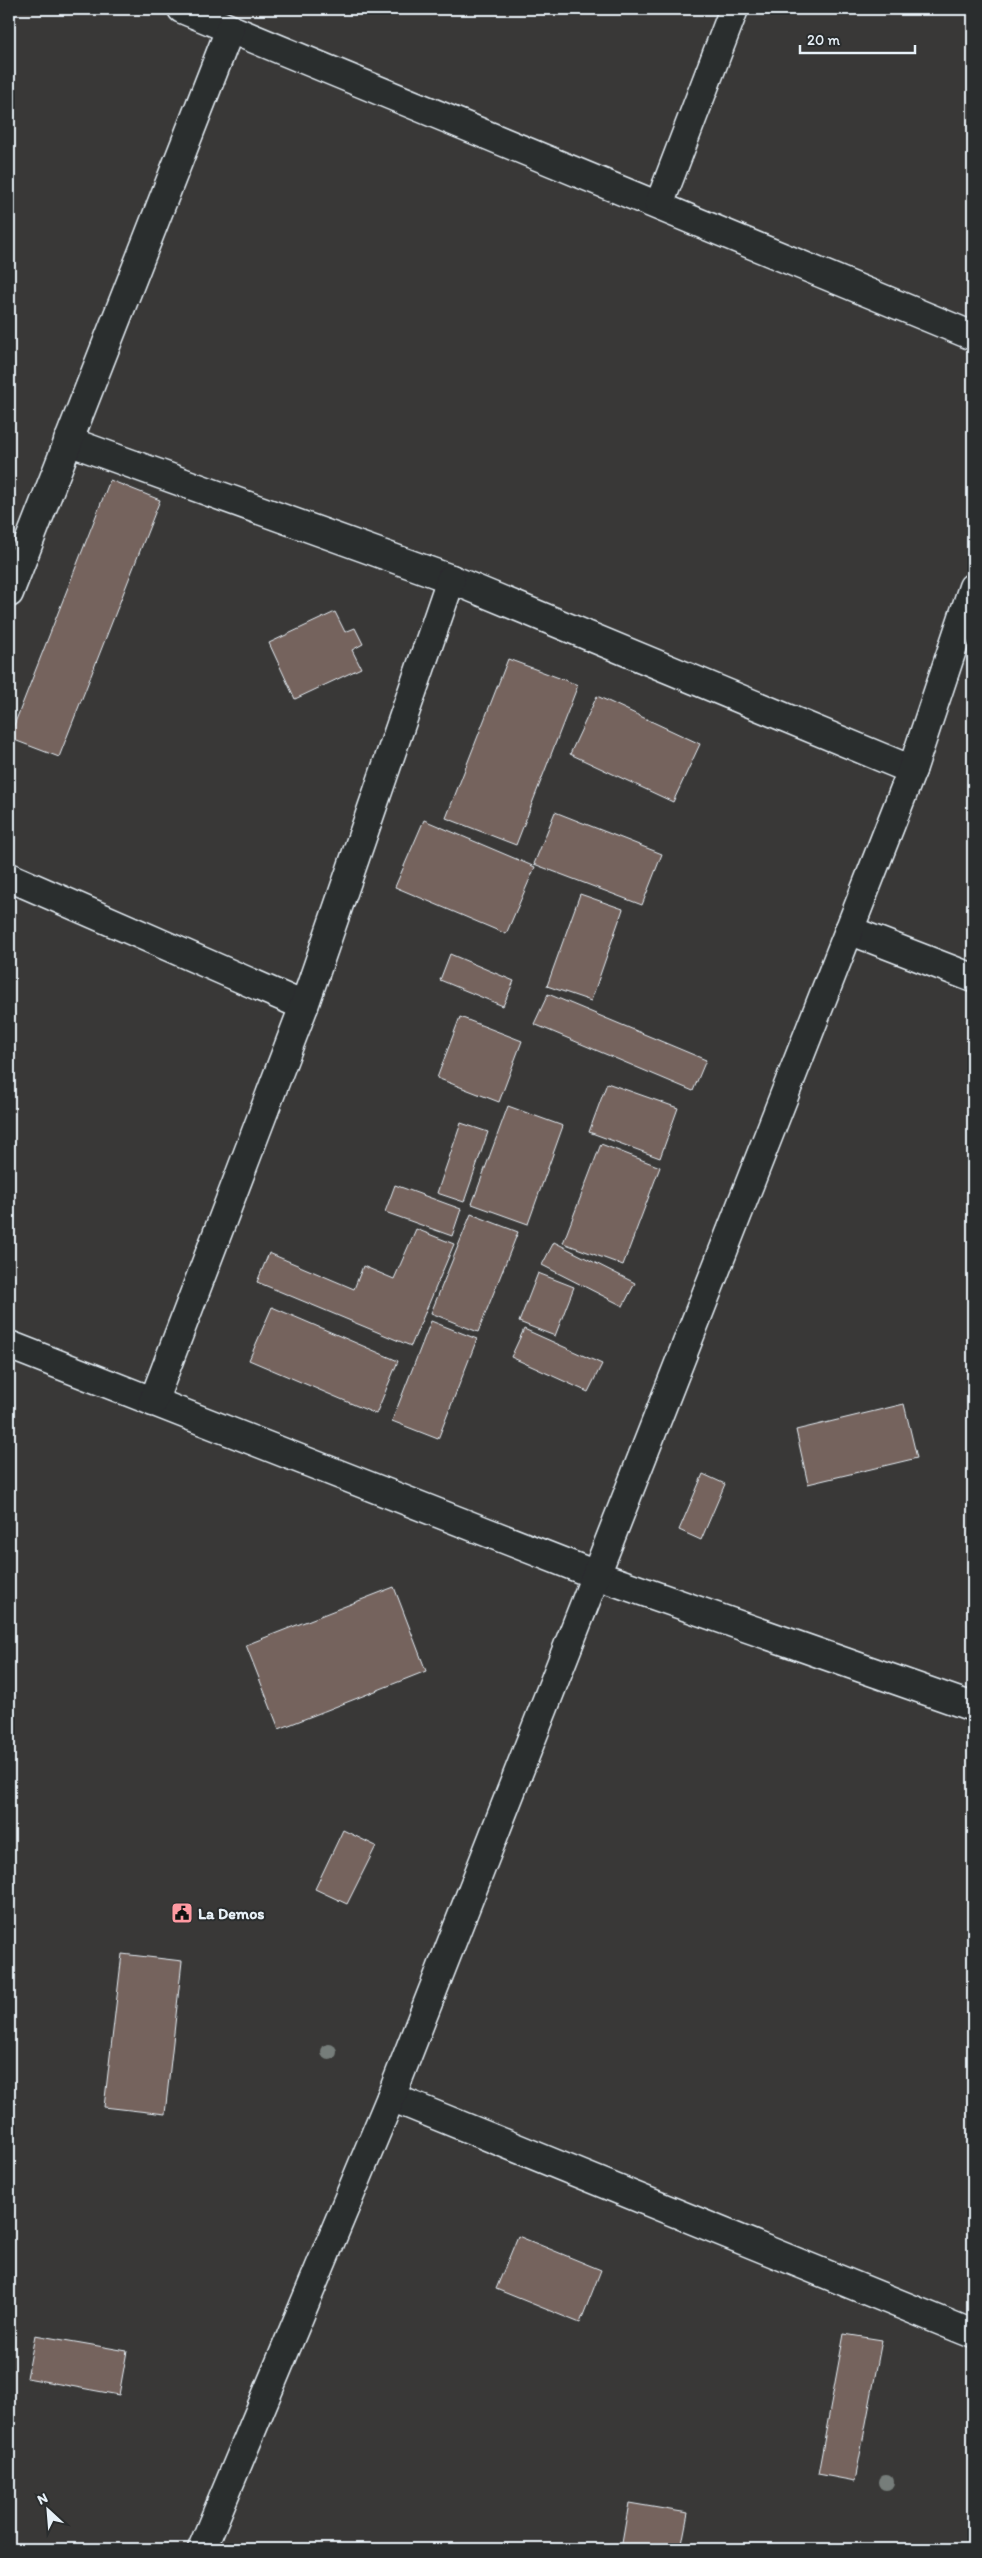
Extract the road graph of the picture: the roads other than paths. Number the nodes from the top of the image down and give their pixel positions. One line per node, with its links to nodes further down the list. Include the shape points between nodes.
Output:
1 (182, 9): 3 (street)
2 (734, 9): 4 (street)
3 (230, 29): 4 (street); 6 (street)
4 (659, 205): 5 (street)
5 (973, 336)
6 (68, 441): 7 (street); 9 (street)
7 (451, 579): 10 (street); 14 (street)
8 (973, 587): 10 (street)
9 (9, 593)
10 (912, 770): 12 (street)
11 (9, 878): 14 (street)
12 (849, 930): 13 (street); 17 (street)
13 (973, 978)
14 (304, 1006): 16 (street)
15 (9, 1345): 16 (street)
16 (153, 1402): 17 (street)
17 (596, 1575): 18 (street); 19 (street)
18 (973, 1707)
19 (392, 2097): 20 (street); 21 (street)
20 (973, 2334)
21 (202, 2549)

